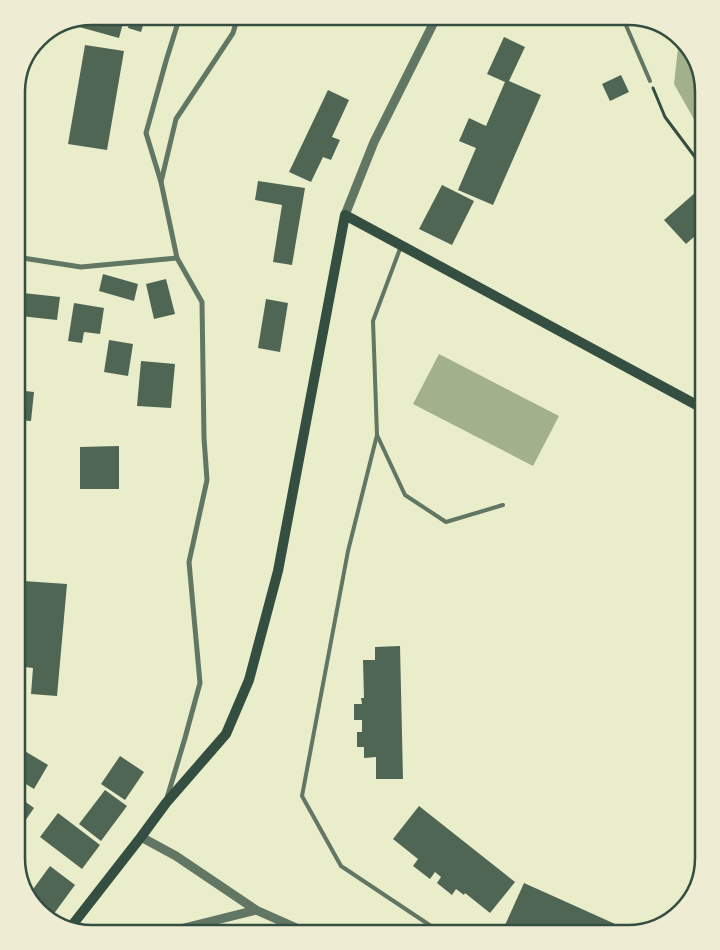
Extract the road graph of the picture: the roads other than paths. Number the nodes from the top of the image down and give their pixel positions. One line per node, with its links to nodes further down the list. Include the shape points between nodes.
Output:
1 (177, 25): 6 (street, via 146,133)
2 (235, 25): 6 (street, via 176,119)
3 (432, 25): 7 (street, via 374,142)
4 (626, 25): 5 (lane)
5 (650, 81)
6 (161, 182): 9 (street)
7 (345, 215): 8 (main road); 14 (main road, via 278,571 249,680 226,734)
8 (401, 245): 11 (main road); 12 (lane, via 373,321)
9 (177, 258): 10 (street, via 81,268); 14 (street, via 202,302 207,480 189,562 200,683)
10 (25, 259)
11 (695, 404)
12 (377, 435): 13 (lane, via 405,495 446,522); 20 (lane, via 348,550 302,796 341,866)
13 (503, 505)
14 (166, 803): 15 (main road)
15 (141, 837): 16 (street, via 176,856); 17 (main road)
16 (256, 910): 18 (street); 19 (street)
17 (74, 923)
18 (196, 925)
19 (290, 925)
20 (430, 925)

